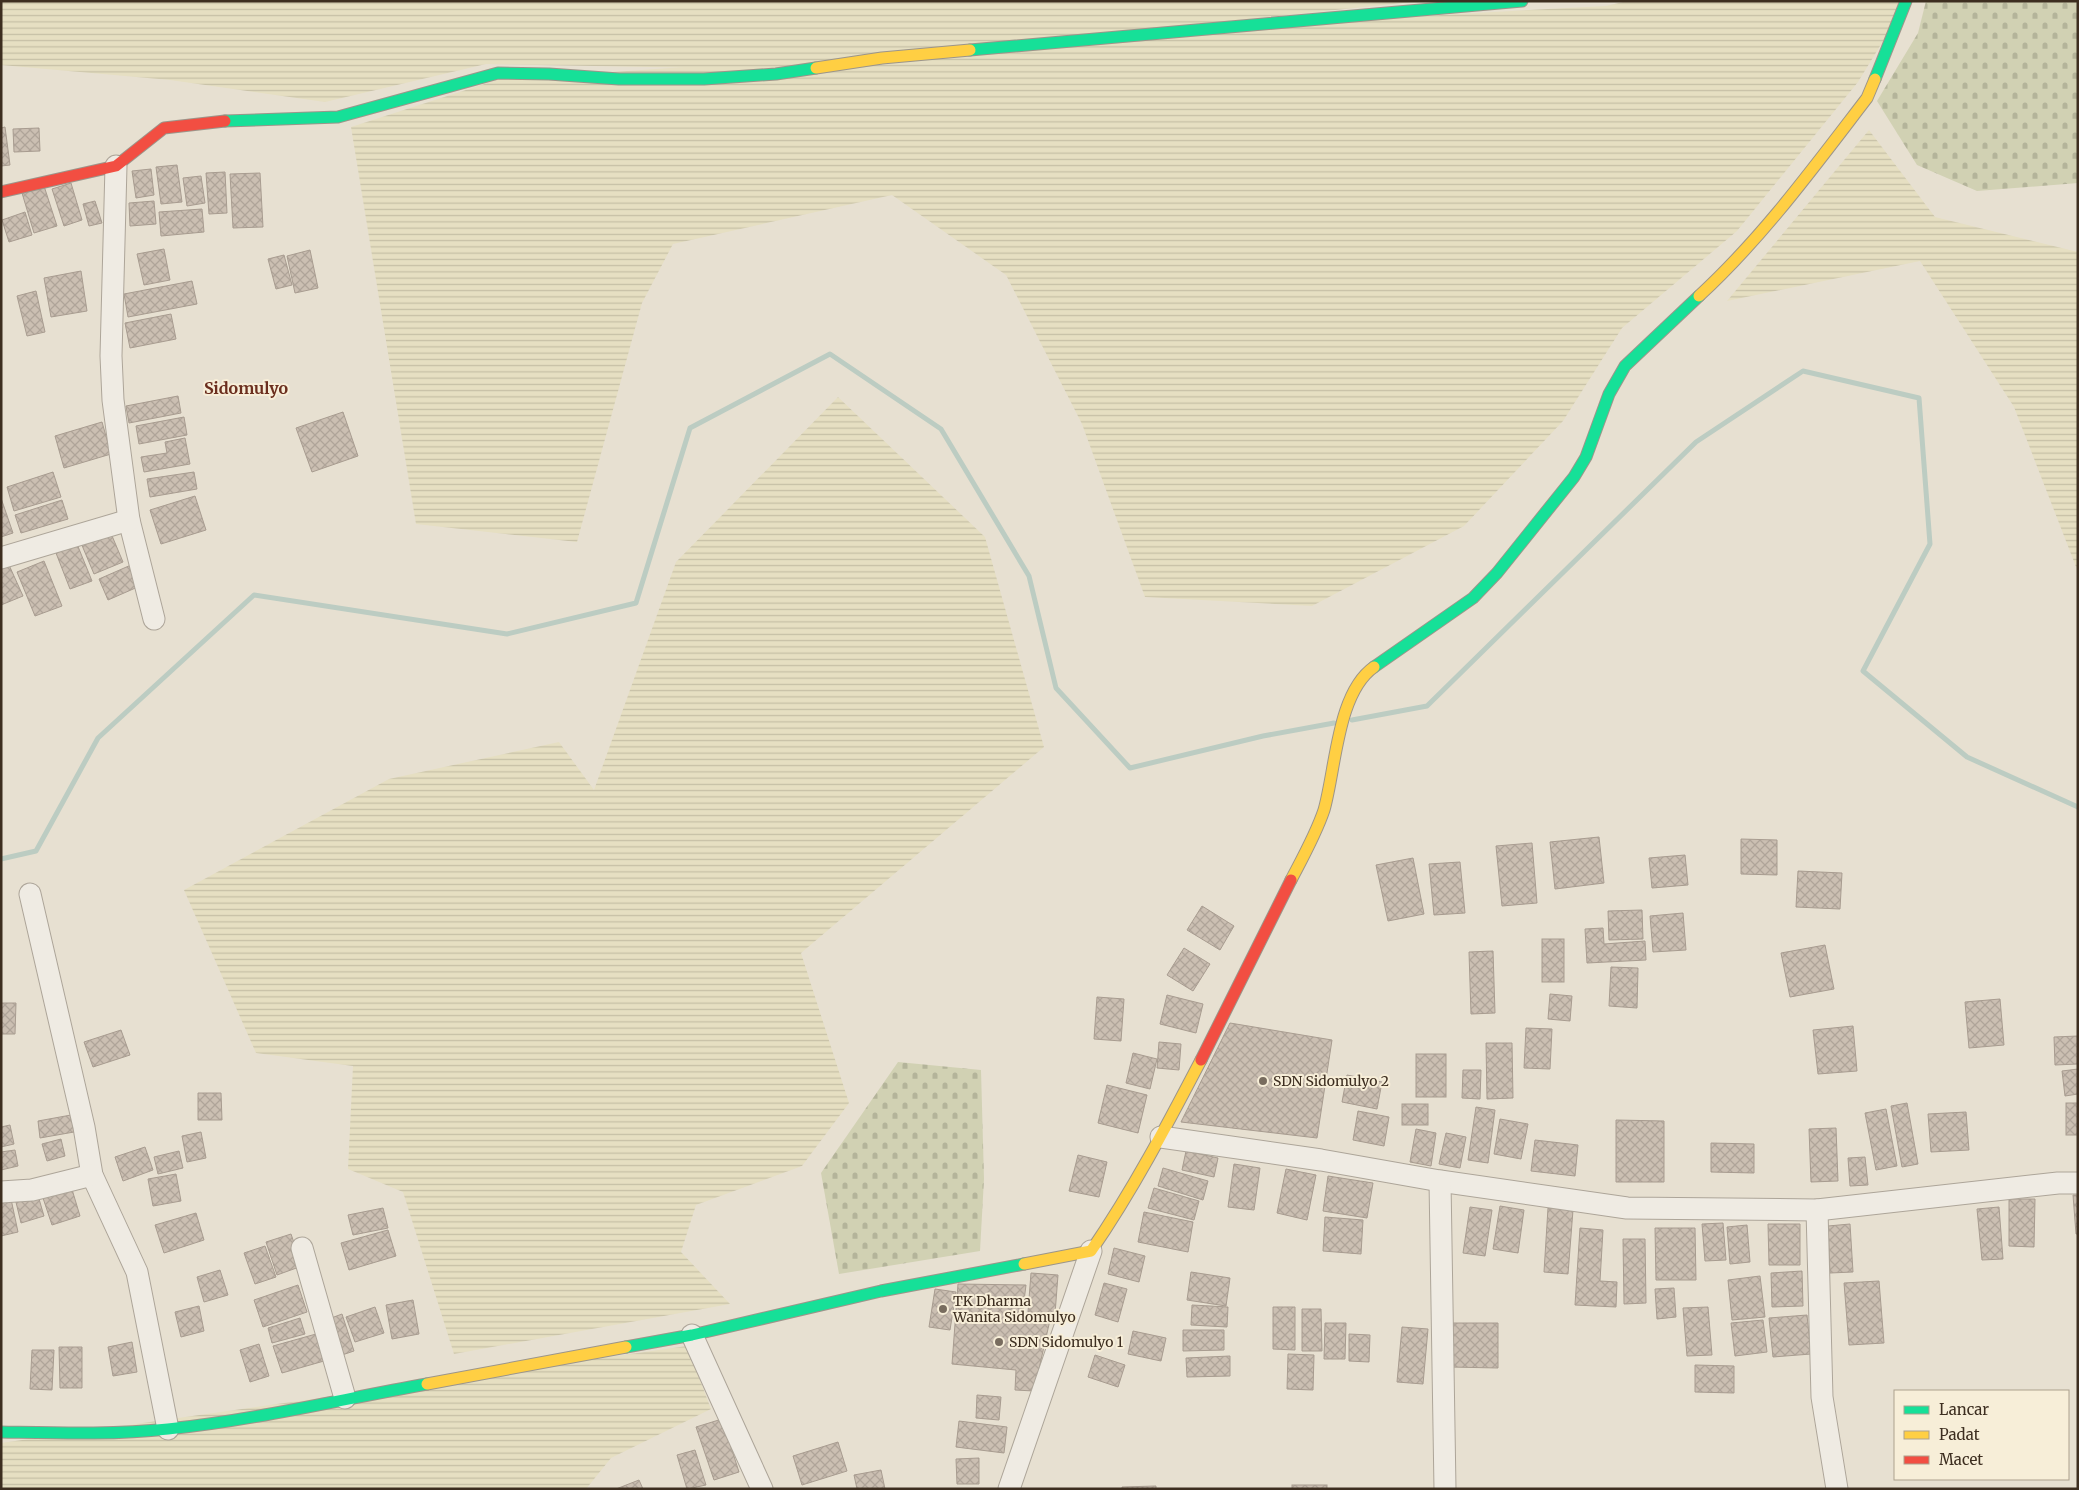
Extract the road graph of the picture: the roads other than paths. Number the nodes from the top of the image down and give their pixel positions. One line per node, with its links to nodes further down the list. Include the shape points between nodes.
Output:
1 (1522, 1): 3 (street, via 882,58 776,74 704,80 619,80 498,73 338,117 222,120 164,128)
2 (1906, 1): 9 (street, via 1867,98 1792,196 1731,267 1626,366 1610,394 1586,456 1574,477 1473,598 1370,670 1356,686 1343,720 1323,812 1250,964)
3 (116, 166): 4 (street); 5 (street, via 111,356 113,400)
4 (1, 192)
5 (129, 520): 6 (street); 7 (street)
6 (1, 558)
7 (154, 618)
8 (30, 894): 10 (street, via 82,1118)
9 (1160, 1137): 11 (street); 16 (street, via 1119,1211)
10 (92, 1175): 13 (street, via 32,1190); 19 (street, via 136,1272)
11 (1440, 1181): 14 (street, via 1627,1208); 23 (street)
12 (2078, 1183): 14 (street)
13 (1, 1192)
14 (1816, 1210): 24 (street, via 1822,1397)
15 (302, 1248): 18 (street)
16 (1091, 1251): 17 (street, via 881,1291); 22 (street)
17 (692, 1335): 18 (street); 21 (street)
18 (345, 1398): 19 (street)
19 (168, 1429): 20 (street)
20 (1, 1432)
21 (762, 1489)
22 (1009, 1489)
23 (1445, 1489)
24 (1837, 1489)

